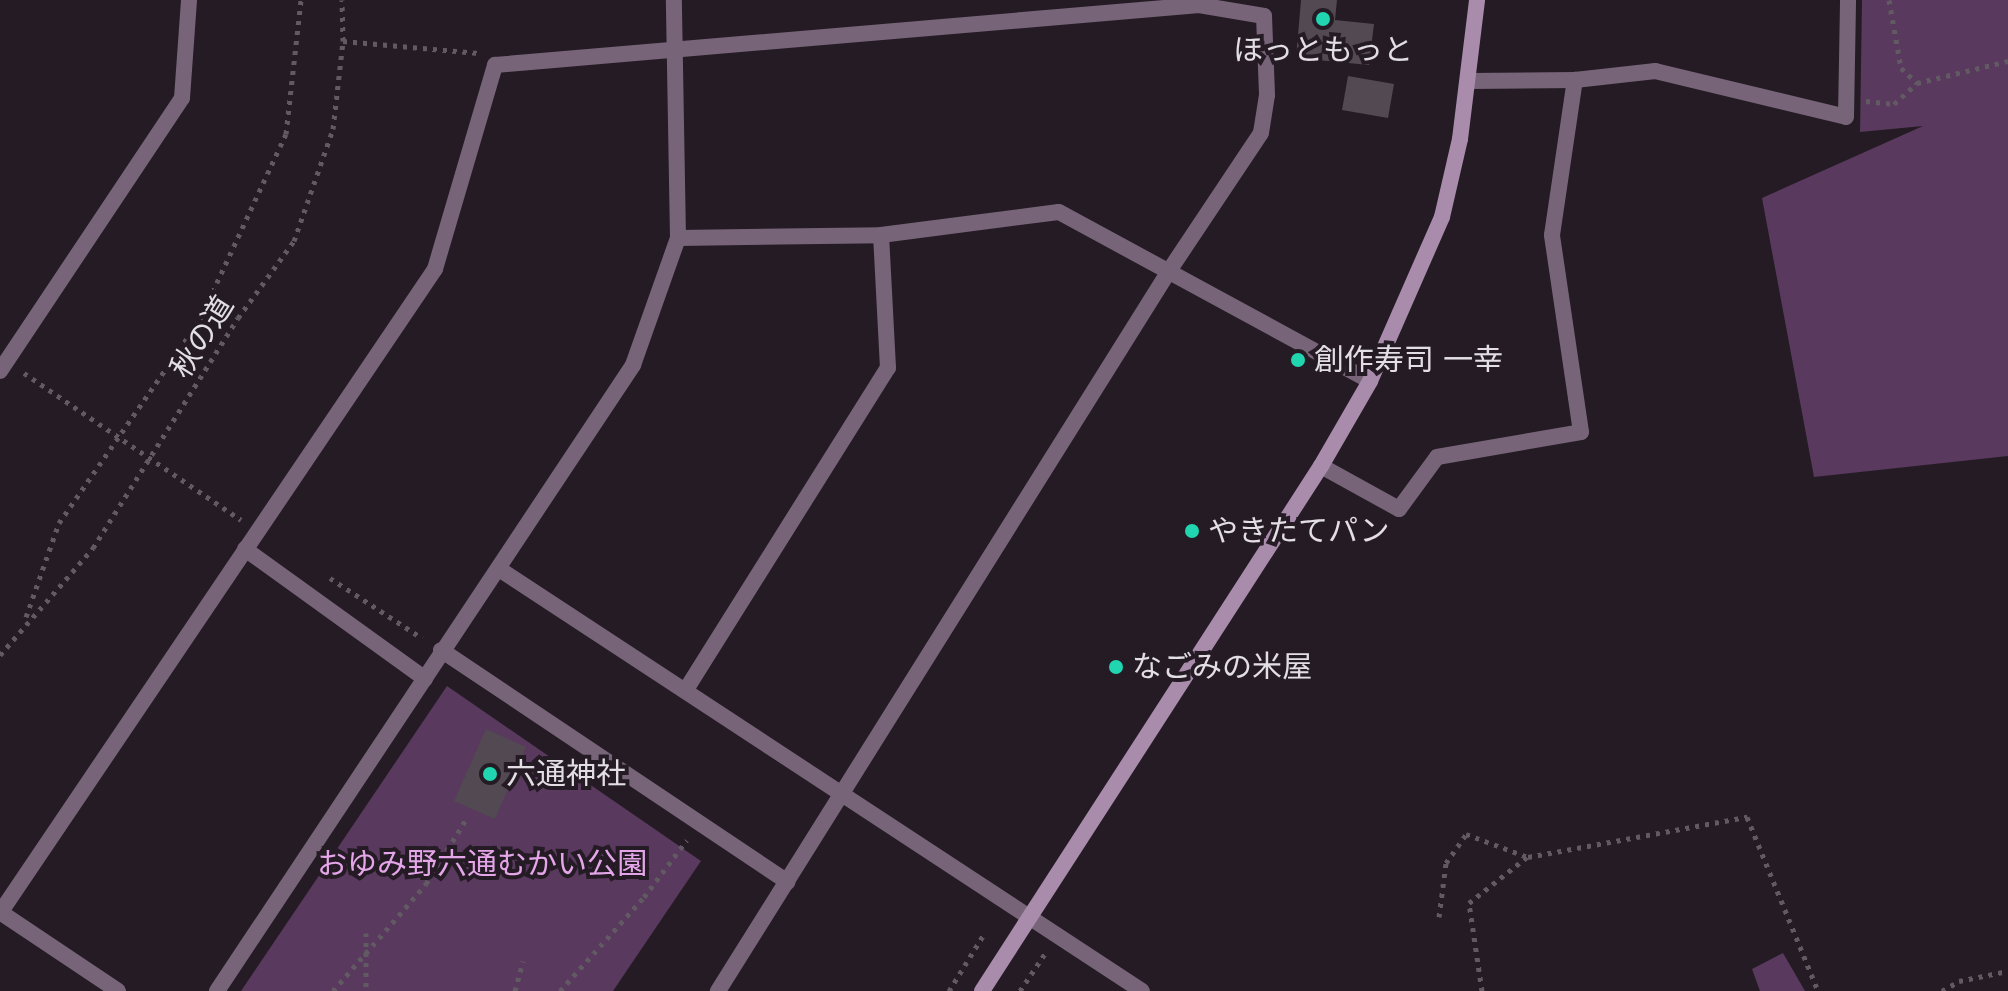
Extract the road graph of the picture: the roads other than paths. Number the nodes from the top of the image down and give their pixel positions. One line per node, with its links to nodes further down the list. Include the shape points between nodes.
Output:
1 (189, 0): 11 (street, via 182,98)
2 (674, 0): 5 (street)
3 (1477, 0): 7 (street)
4 (1848, 0): 6 (street, via 1846,117 1655,71)
5 (679, 53): 9 (street); 10 (street, via 1199,5 1264,16 1267,95 1261,133); 14 (street, via 495,65 435,269)
6 (1575, 80): 7 (street); 13 (street, via 1552,235 1581,432 1437,457 1399,509)
7 (1469, 81): 12 (street, via 1442,217)
8 (881, 235): 9 (street); 10 (street, via 1059,212); 18 (street, via 888,368)
9 (678, 238): 15 (street, via 633,365)
10 (1169, 271): 12 (street); 19 (street)
11 (3, 366)
12 (1370, 381): 13 (street)
13 (1321, 466): 22 (street)
14 (245, 549): 17 (street); 21 (street)
15 (499, 569): 16 (street); 18 (street)
16 (441, 650): 17 (street); 20 (street)
17 (425, 679): 24 (street)
18 (687, 688): 19 (street)
19 (844, 794): 20 (street); 22 (street)
20 (787, 882): 25 (street)
21 (0, 912): 23 (street)
22 (1030, 918): 26 (street); 27 (street)
23 (118, 991)
24 (217, 991)
25 (718, 991)
26 (982, 991)
27 (1142, 991)

